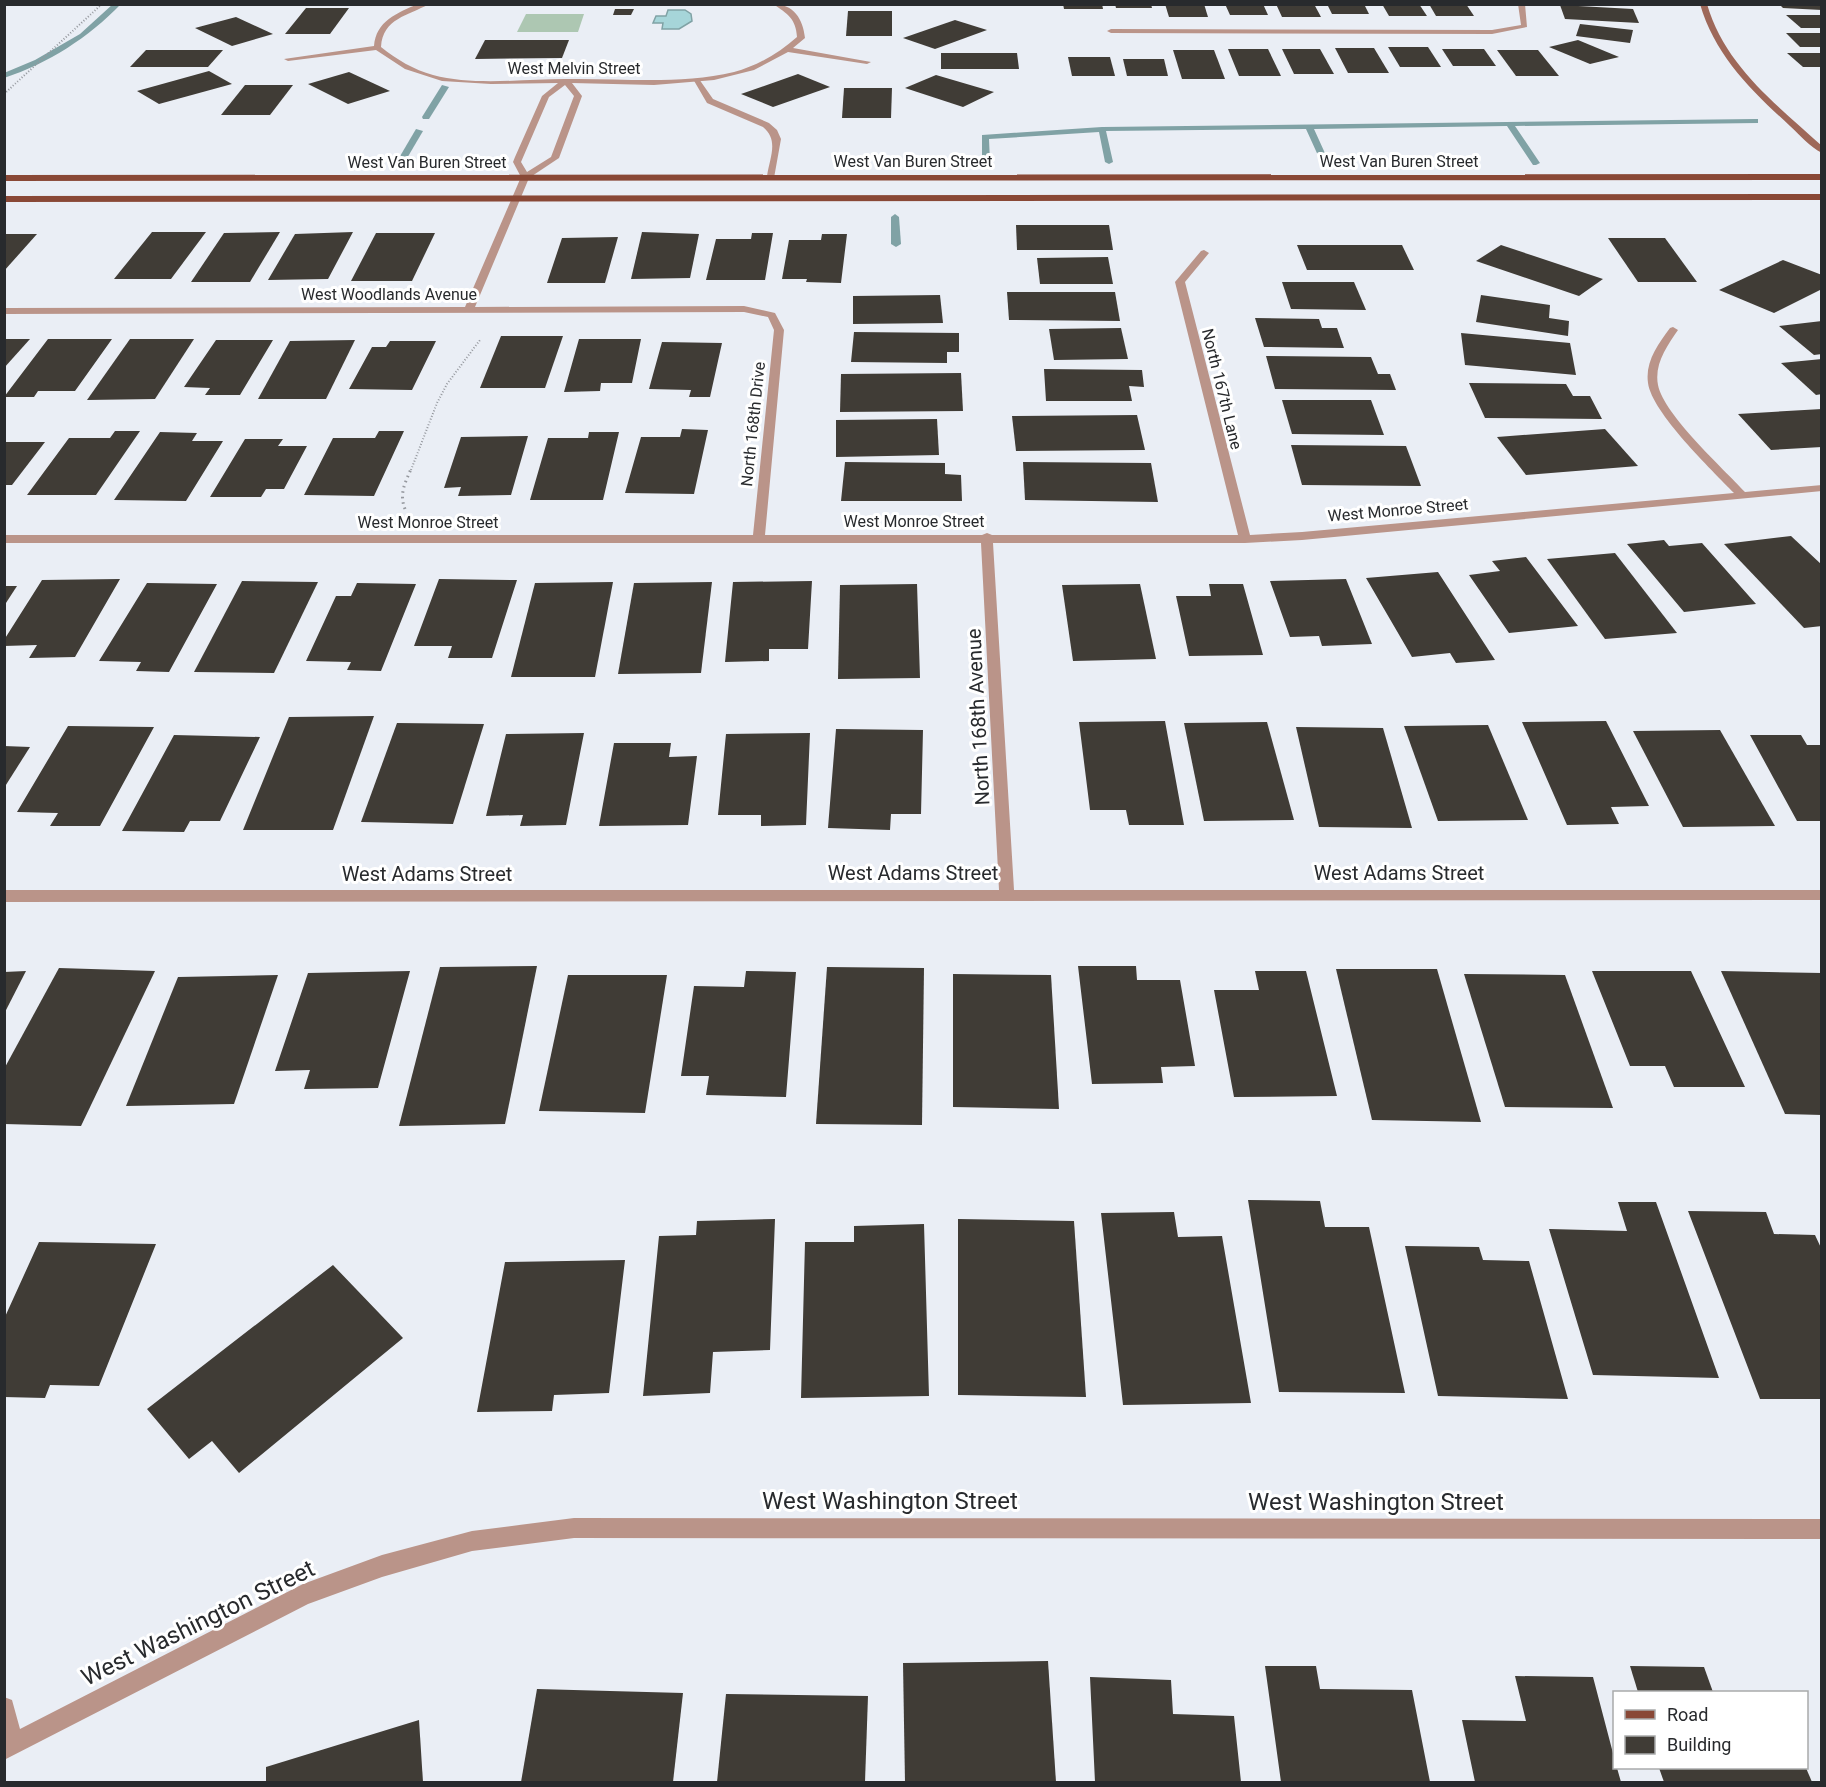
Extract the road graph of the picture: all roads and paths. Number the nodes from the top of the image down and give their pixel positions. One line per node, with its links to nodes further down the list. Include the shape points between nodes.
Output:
1 (102, 4): 13 (path)
2 (426, 4): 7 (street, via 386,23 379,32)
3 (776, 4): 8 (street, via 800,23 801,38)
4 (1521, 4): 6 (street, via 1525,26 1492,32)
5 (1703, 4): 14 (street, via 1708,26 1732,63)
6 (1111, 31)
7 (377, 48): 9 (street); 11 (street, West Melvin Street, via 393,61 441,78)
8 (789, 50): 10 (street); 12 (street, West Melvin Street, via 749,69)
9 (288, 59)
10 (867, 62)
11 (566, 81): 12 (street, West Melvin Street); 16 (street, via 546,96 519,157 517,162); 16 (street, via 578,96 555,158)
12 (696, 81): 17 (street, via 711,101 774,132 777,139)
13 (4, 94)
14 (1821, 151)
15 (4, 177): 16 (main road, West Van Buren Street)
16 (525, 177): 17 (main road, West Van Buren Street); 19 (street)
17 (771, 177): 18 (main road, West Van Buren Street)
18 (1821, 177)
19 (515, 198): 20 (main road, West Van Buren Street); 21 (main road, West Van Buren Street); 23 (street)
20 (1821, 198)
21 (4, 199)
22 (1204, 253): 34 (street, North 167th Lane, via 1180,282)
23 (469, 309): 24 (street, West Woodlands Avenue); 25 (street, West Woodlands Avenue)
24 (494, 309): 26 (street, West Woodlands Avenue, via 744,309); 31 (path, via 482,338 437,403 402,492 405,520)
25 (4, 311)
26 (772, 315): 32 (street, North 168th Drive, via 779,330)
27 (1673, 330): 29 (street, via 1656,352 1653,387 1673,419)
28 (1821, 488): 29 (street, West Monroe Street)
29 (1743, 495): 34 (street, West Monroe Street)
30 (987, 537): 32 (street, West Monroe Street); 34 (street, West Monroe Street); 35 (street, North 168th Avenue)
31 (395, 538): 32 (street, West Monroe Street); 33 (street, West Monroe Street)
32 (759, 538)
33 (4, 539)
34 (1245, 539)
35 (1007, 894): 36 (street, West Adams Street); 37 (street, West Adams Street)
36 (1821, 895)
37 (4, 896)
38 (1821, 1528): 40 (street, West Washington Street, via 574,1528 472,1542 382,1566 303,1595)
39 (4, 1708): 40 (street)
40 (8, 1747)

